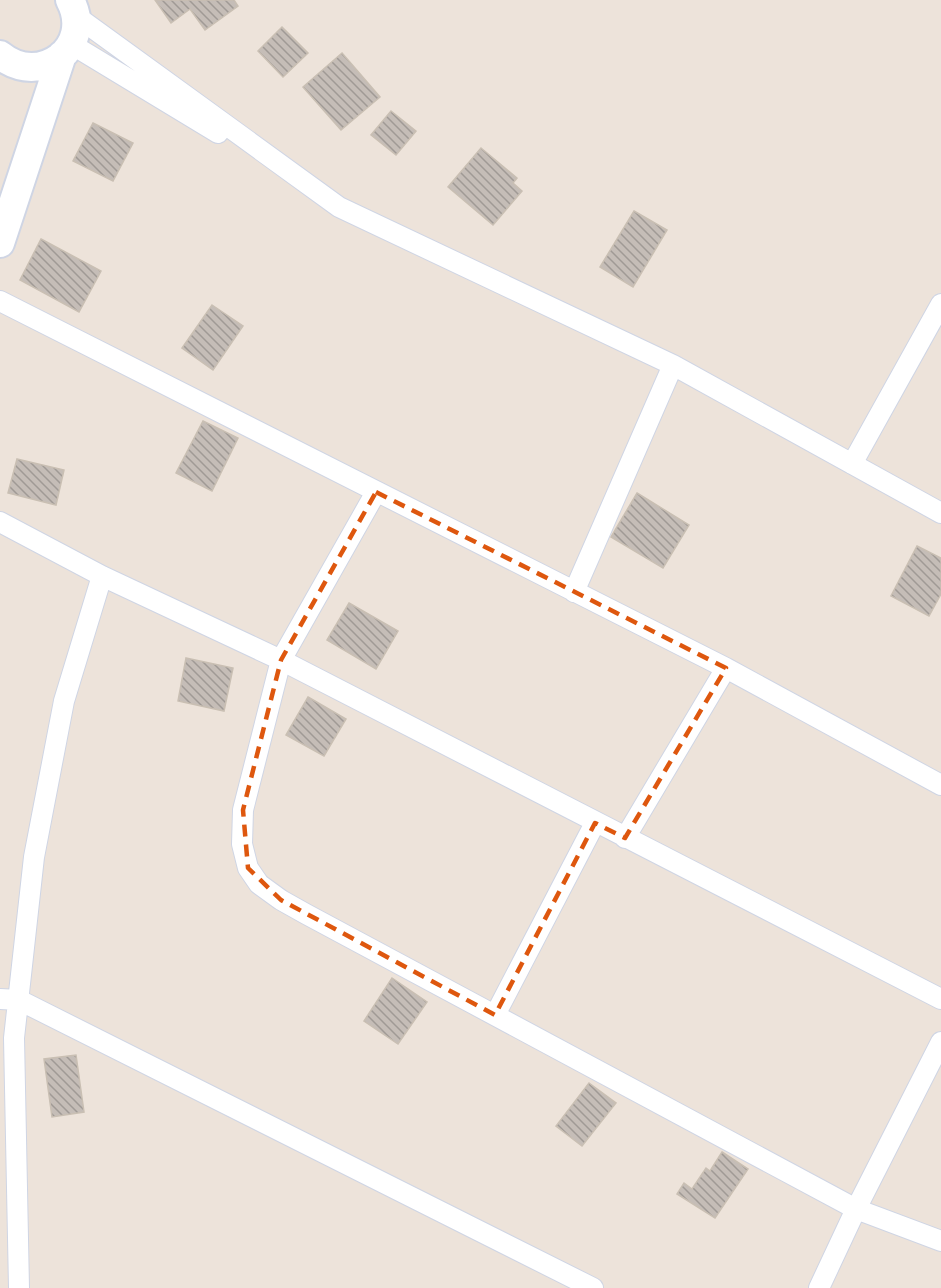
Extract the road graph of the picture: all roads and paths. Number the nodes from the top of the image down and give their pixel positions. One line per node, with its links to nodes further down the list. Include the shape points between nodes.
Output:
1 (73, 8): 2 (main road, via 76,31); 4 (street)
2 (67, 50): 3 (main road, via 51,64 37,68 9,63); 4 (street); 5 (main road)
3 (0, 55)
4 (339, 207): 8 (street)
5 (0, 243)
6 (0, 301): 10 (street)
7 (941, 304): 9 (street)
8 (674, 365): 9 (street); 14 (street)
9 (852, 464): 11 (street)
10 (376, 492): 14 (street); 15 (street)
11 (941, 513)
12 (0, 522): 13 (street)
13 (102, 576): 15 (street); 21 (street, via 63,701)
14 (574, 592): 16 (street)
15 (281, 660): 18 (street); 22 (street, via 243,810 242,844 248,868 259,884 281,900)
16 (726, 668): 17 (street); 19 (street)
17 (941, 785)
18 (596, 823): 19 (street); 22 (street)
19 (625, 838): 20 (street)
20 (941, 999)
21 (9, 1000): 26 (street, via 14,1038); 27 (street)
22 (495, 1015): 24 (street)
23 (941, 1042): 24 (street)
24 (856, 1209): 25 (street); 28 (street)
25 (941, 1241)
26 (20, 1288)
27 (593, 1288)
28 (819, 1288)

